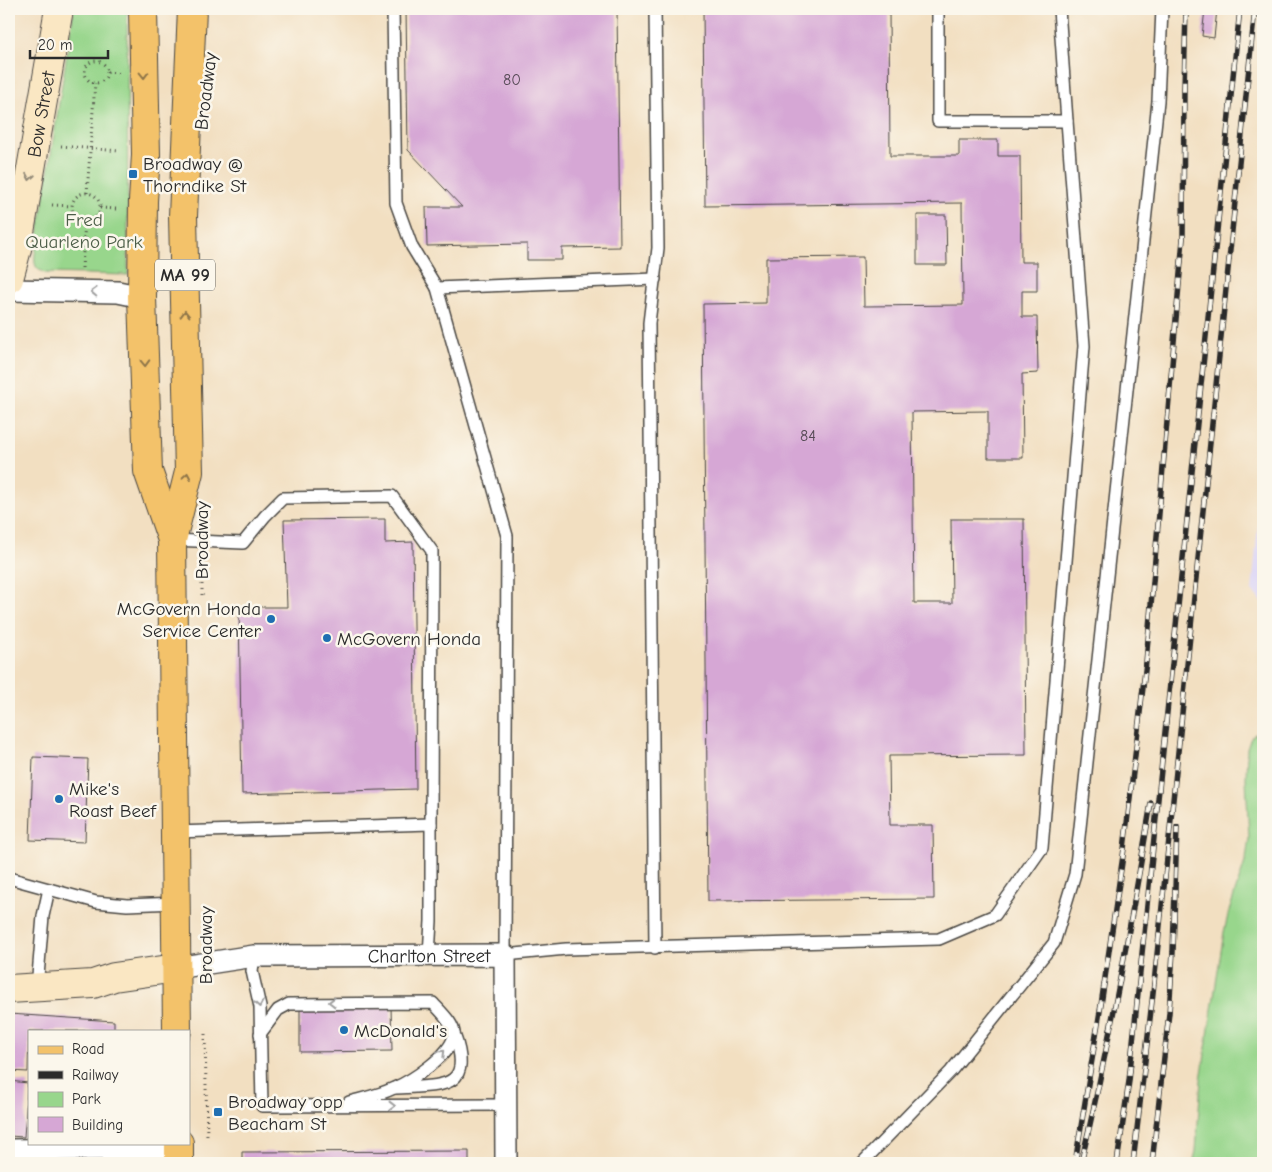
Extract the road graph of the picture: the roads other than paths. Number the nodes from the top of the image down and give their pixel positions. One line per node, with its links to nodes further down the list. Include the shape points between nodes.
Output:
1 (59, 9): 10 (main road, Bow Street, one-way to 10)
2 (143, 9): 14 (main road, Broadway / MA 99, one-way to 14, via 146,155)
3 (192, 9): 15 (main road, Broadway / MA 99, one-way to 3, via 189,472 183,216)
4 (393, 9): 12 (lane, via 396,203 412,247)
5 (655, 9): 11 (lane, via 658,248)
6 (938, 9): 9 (lane, via 938,121)
7 (1058, 9): 9 (lane)
8 (1162, 9): 37 (lane, via 1158,101 1075,874 1054,943 951,1071)
9 (1067, 121): 21 (lane, via 1084,346 1042,848 995,915 939,939)
10 (9, 279)
11 (655, 280): 12 (lane); 21 (lane, via 650,323)
12 (437, 288): 24 (lane, via 507,536)
13 (9, 290): 14 (street, one-way to 13, via 118,292)
14 (142, 297): 15 (main road, Broadway / MA 99, one-way to 15, via 148,471)
15 (172, 540): 16 (lane, via 243,543 283,498 392,496 432,551); 17 (main road, Broadway / MA 99)
16 (431, 824): 17 (lane); 22 (lane)
17 (175, 832): 20 (main road, Broadway / MA 99)
18 (9, 878): 19 (lane)
19 (49, 889): 20 (lane, via 111,904); 26 (lane, via 43,916)
20 (176, 903): 25 (main road, Broadway / MA 99)
21 (655, 948): 24 (lane, via 566,949)
22 (429, 955): 23 (street, Charlton Street); 24 (street, Charlton Street)
23 (254, 956): 25 (street, Charlton Street); 29 (lane, one-way to 29, via 252,971 260,1007)
24 (505, 956): 32 (street, Charlton Street)
25 (176, 968): 26 (main road, via 114,977 93,984); 28 (main road, Broadway / MA 99)
26 (37, 988): 27 (main road)
27 (9, 989)
28 (177, 1030)
29 (260, 1034): 30 (lane, one-way to 29, via 452,1026 433,1003 371,1002 289,1004 278,1010); 33 (lane, via 262,1106)
30 (454, 1034): 31 (lane, one-way to 30, via 429,1067 448,1048); 31 (lane, via 460,1051 460,1070 456,1078 448,1084)
31 (394, 1088): 33 (lane)
32 (506, 1105): 33 (lane, one-way to 32); 36 (street, Charlton Street)
33 (338, 1106)
34 (9, 1150): 35 (street)
35 (179, 1152)
36 (506, 1163)
37 (862, 1163)

